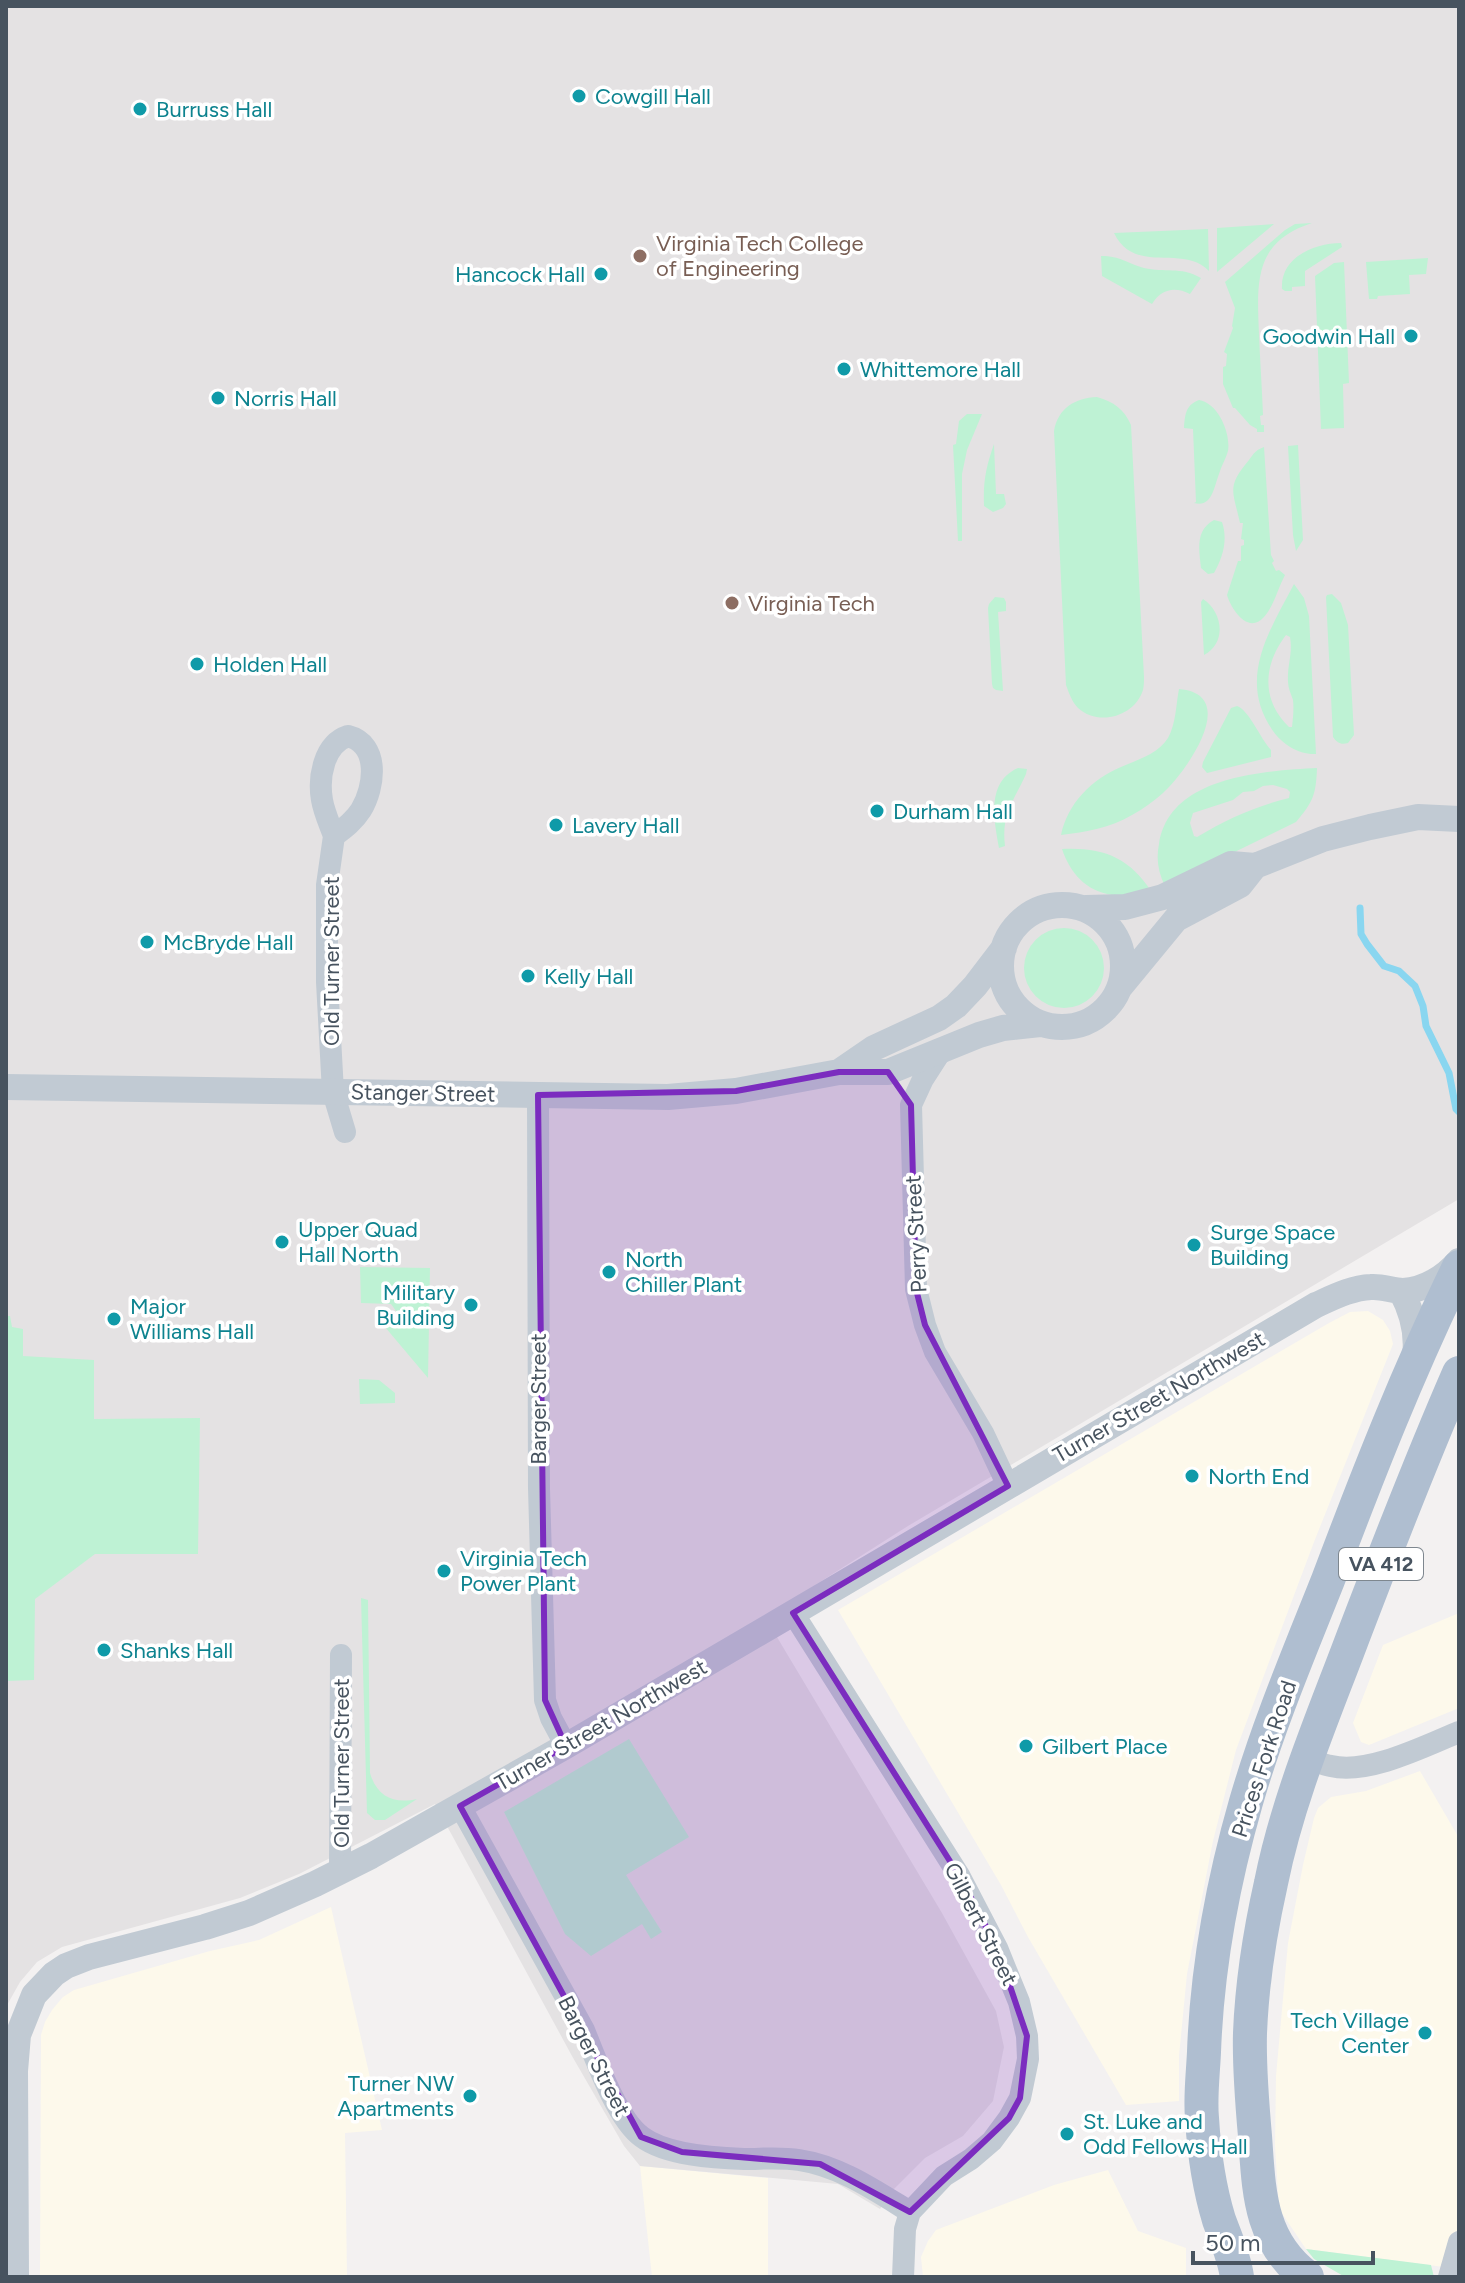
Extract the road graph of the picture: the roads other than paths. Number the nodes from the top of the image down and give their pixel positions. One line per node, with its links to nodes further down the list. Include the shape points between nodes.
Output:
1 (1459, 819): 3 (street, via 1418,817 1370,827)
2 (334, 836): 12 (street, Old Turner Street, via 327,885)
3 (1255, 866): 4 (street, via 1231,864 1163,897 1125,907); 6 (street, via 1240,885 1176,919)
4 (1086, 908): 5 (street, via 1042,907 1014,931); 6 (street, via 1115,936 1122,961)
5 (1004, 948): 7 (street, via 1001,970 1008,994 1017,1008); 9 (street, Stanger Street, via 956,1006)
6 (1116, 992): 7 (street, via 1093,1020 1072,1027)
7 (1040, 1024): 8 (street, Stanger Street, via 999,1029)
8 (941, 1051): 10 (street, Stanger Street); 14 (street, Perry Street)
9 (839, 1072): 10 (street, Stanger Street); 13 (street, Stanger Street, via 668,1097)
10 (888, 1072): 14 (street)
11 (6, 1087): 12 (street, Stanger Street)
12 (333, 1092): 13 (street, Stanger Street); 15 (street, Old Turner Street)
13 (538, 1095): 27 (street, Barger Street, via 538,1475 545,1700)
14 (911, 1105): 21 (street, Perry Street, via 916,1289 925,1325)
15 (345, 1132)
16 (1459, 1261): 18 (street, Turner Street Northwest, via 1437,1281)
17 (1459, 1267): 19 (main road, Prices Fork Road / VA 412)
18 (1401, 1291): 19 (street, via 1415,1329); 21 (street, Turner Street Northwest, via 1371,1287 1316,1305)
19 (1414, 1365): 23 (main road, Prices Fork Road / VA 412)
20 (1459, 1373): 28 (main road, Prices Fork Road / VA 412, via 1419,1464)
21 (1008, 1486): 22 (street, Turner Street Northwest)
22 (793, 1613): 27 (street, Turner Street Northwest); 32 (street, Gilbert Street, via 960,1877 997,1948 1027,2036 1020,2098 1009,2118 992,2141 944,2176)
23 (1305, 1639): 26 (main road, Prices Fork Road / VA 412); 28 (main road, via 1298,1727)
24 (341, 1655): 30 (street, Old Turner Street)
25 (1459, 1732): 28 (street, via 1373,1764 1334,1767)
26 (1268, 1735): 31 (main road, via 1282,1754 1283,1765 1272,1817); 36 (main road, Prices Fork Road / VA 412, via 1229,1872 1204,2036 1201,2117 1209,2183)
27 (566, 1746): 29 (street, Turner Street Northwest)
28 (1308, 1758): 31 (main road, Prices Fork Road / VA 412)
29 (460, 1806): 30 (street, Turner Street Northwest); 32 (street, Barger Street, via 584,2030 629,2124 641,2137 682,2152 820,2164)
30 (340, 1872): 34 (street, Turner Street Northwest, via 249,1913 66,1966 34,1995 16,2054)
31 (1271, 1883): 37 (main road, Prices Fork Road / VA 412, via 1250,2034 1258,2184 1276,2243)
32 (910, 2212): 35 (street)
33 (1459, 2242): 38 (street)
34 (16, 2277)
35 (903, 2277)
36 (1237, 2277)
37 (1307, 2277)
38 (1449, 2277)

